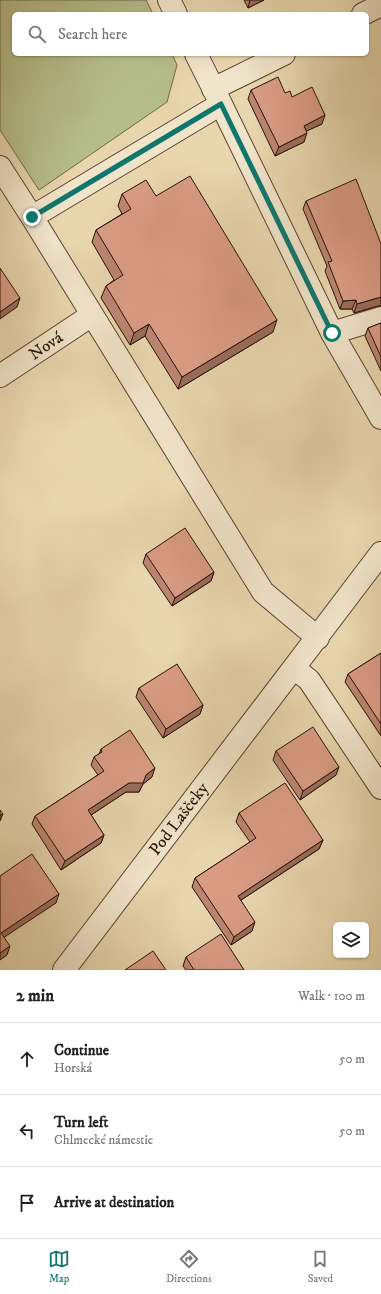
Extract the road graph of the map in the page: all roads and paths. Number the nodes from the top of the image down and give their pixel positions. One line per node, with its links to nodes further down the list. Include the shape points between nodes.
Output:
1 (169, 0): 3 (street)
2 (381, 5): 4 (street)
3 (175, 12)
4 (367, 12)
5 (197, 56): 7 (street)
6 (281, 56): 7 (street)
7 (217, 96): 9 (street); 12 (street)
8 (0, 167): 9 (street)
9 (32, 217): 10 (street)
10 (92, 315): 13 (street, Nová); 16 (street, via 263,592)
11 (381, 318): 12 (street)
12 (332, 333): 14 (street)
13 (0, 376)
14 (381, 418)
15 (381, 553): 16 (street, Pod Laščeky)
16 (318, 638): 17 (street, Pod Laščeky)
17 (294, 668): 18 (street, via 309,680); 19 (street, Pod Laščeky)
18 (381, 788)
19 (64, 970)

